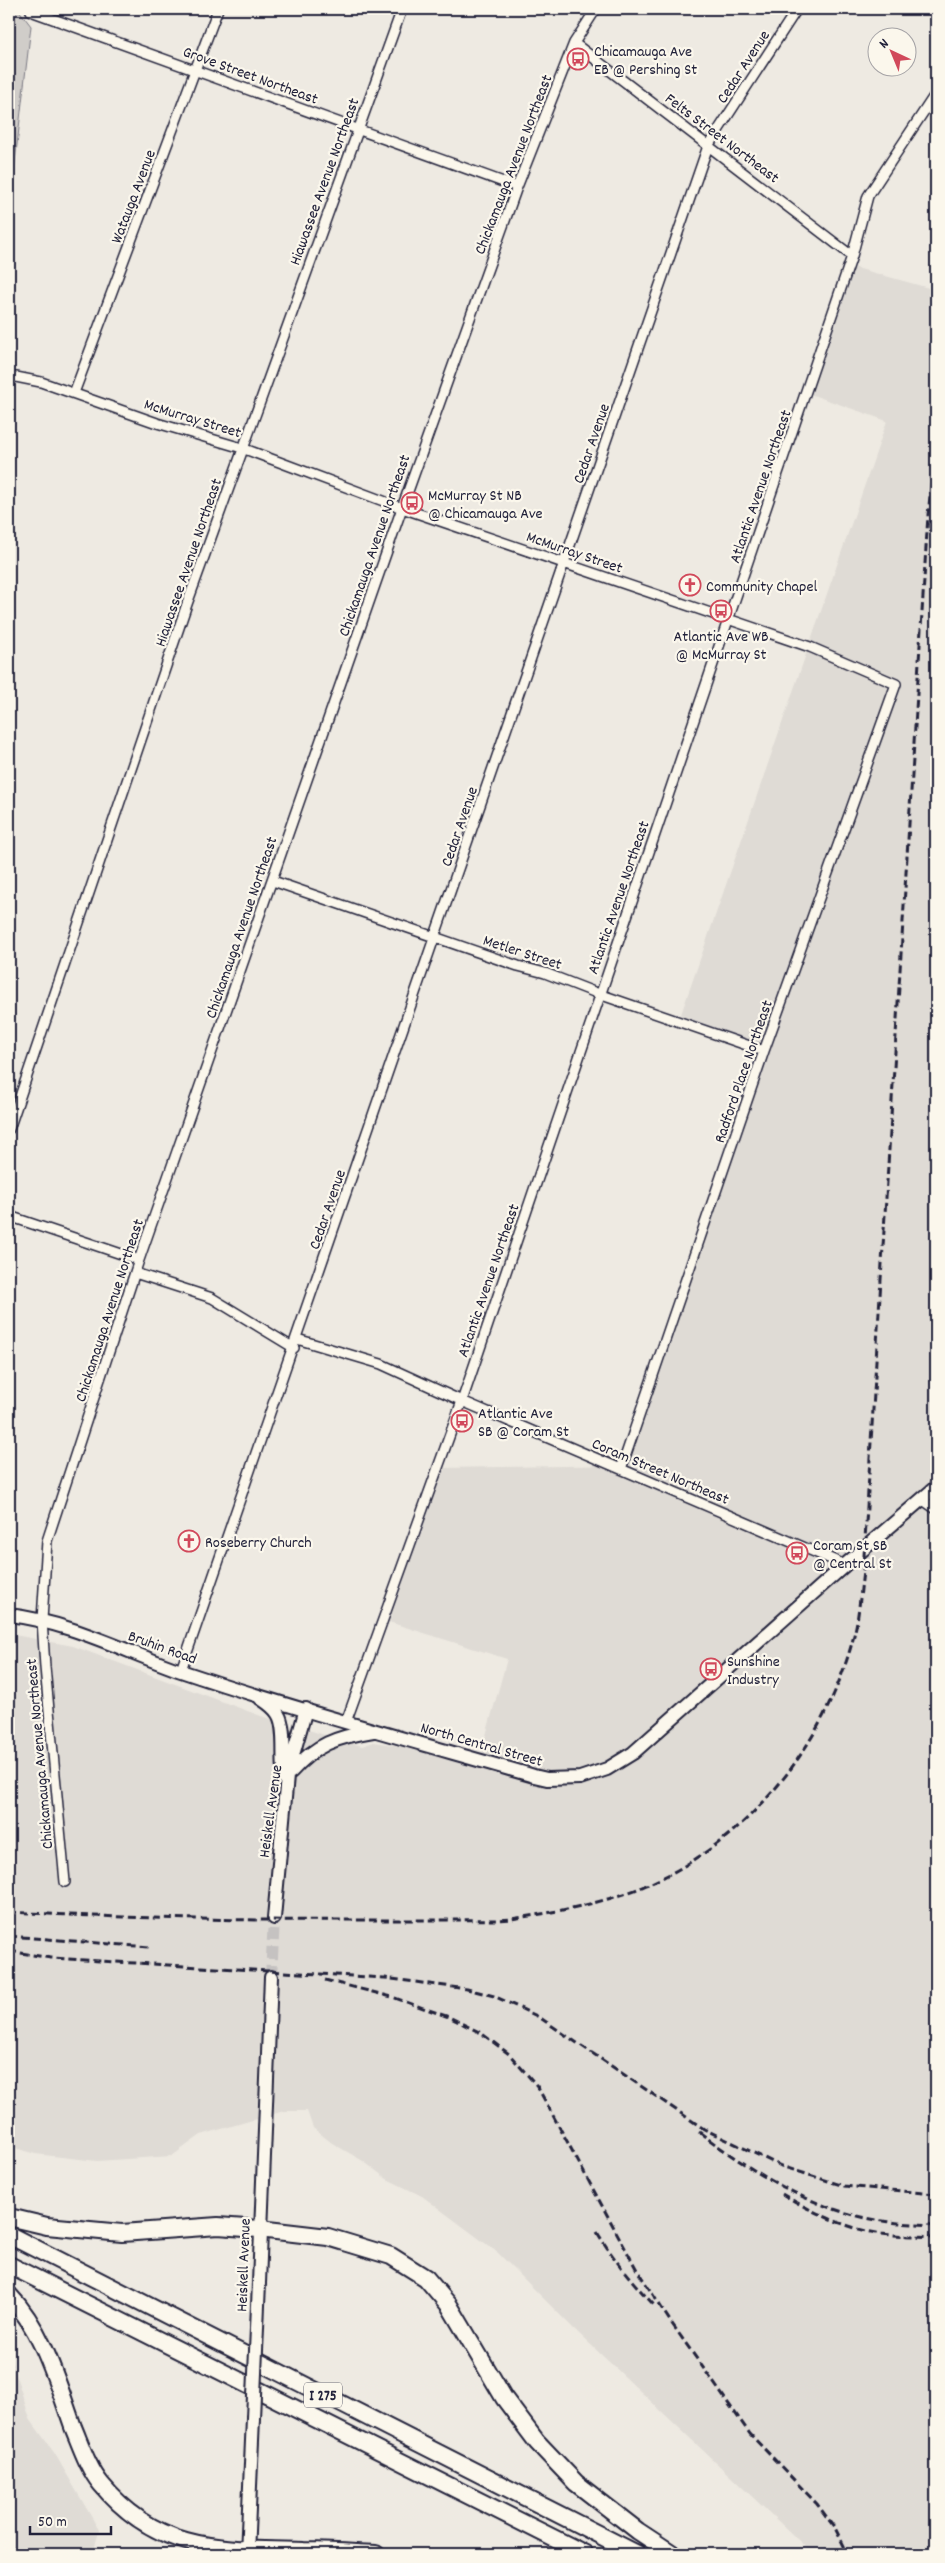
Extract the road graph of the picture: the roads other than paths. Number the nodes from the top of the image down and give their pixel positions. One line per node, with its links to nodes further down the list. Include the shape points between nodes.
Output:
1 (218, 9): 7 (street, Watauga Avenue)
2 (402, 9): 9 (street, Hiawassee Avenue Northeast)
3 (596, 9): 6 (street, Chickamauga Avenue Northeast)
4 (797, 9): 10 (street, Cedar Avenue)
5 (32, 10): 7 (street, Grove Street Northeast)
6 (574, 43): 10 (street, Felts Street Northeast); 11 (street, Chickamauga Avenue Northeast)
7 (195, 69): 9 (street, Grove Street Northeast); 14 (street, Watauga Avenue)
8 (936, 93): 12 (street, Atlantic Avenue Northeast, via 868,196)
9 (357, 130): 11 (street, Grove Street Northeast); 15 (street, Hiawassee Avenue Northeast)
10 (708, 146): 12 (street, Felts Street Northeast); 17 (street, Cedar Avenue)
11 (517, 187): 16 (street, Chickamauga Avenue Northeast)
12 (852, 256): 18 (street, Atlantic Avenue Northeast)
13 (16, 377): 14 (street, McMurray Street)
14 (74, 393): 15 (street, McMurray Street, via 157,423)
15 (242, 448): 16 (street, McMurray Street); 24 (street, Hiawassee Avenue Northeast)
16 (402, 508): 17 (street, McMurray Street); 20 (street, Chickamauga Avenue Northeast)
17 (564, 562): 18 (street, McMurray Street); 21 (street, Cedar Avenue)
18 (729, 620): 19 (street, McMurray Street, via 810,647); 22 (street, Atlantic Avenue Northeast)
19 (896, 684): 23 (street, Radford Place Northeast)
20 (272, 881): 21 (street, Metler Street); 26 (street, Chickamauga Avenue Northeast)
21 (435, 937): 22 (street, Metler Street); 28 (street, Cedar Avenue)
22 (599, 994): 23 (street, Metler Street); 29 (street, Atlantic Avenue Northeast)
23 (764, 1051): 30 (street, Radford Place Northeast)
24 (9, 1129)
25 (9, 1216): 26 (street)
26 (139, 1260): 27 (street, Chickamauga Avenue Northeast)
27 (135, 1272): 28 (street, Coram Street Northeast, via 212,1298); 36 (street, Chickamauga Avenue Northeast, via 47,1541)
28 (296, 1343): 29 (street, Coram Street Northeast, via 381,1364); 37 (street, Cedar Avenue)
29 (462, 1401): 30 (street, Coram Street Northeast); 40 (street, Atlantic Avenue Northeast)
30 (621, 1469): 34 (street, Coram Street Northeast)
31 (936, 1487): 32 (main road, North Central Street)
32 (923, 1500): 33 (street); 34 (main road, North Central Street)
33 (936, 1509)
34 (845, 1565): 41 (main road, North Central Street, via 649,1741 620,1763 593,1775 547,1779)
35 (9, 1614): 36 (main road, Bruhin Road)
36 (42, 1620): 37 (main road, Bruhin Road); 43 (street, Chickamauga Avenue Northeast)
37 (181, 1670): 38 (main road, Bruhin Road)
38 (256, 1694): 39 (main road, Bruhin Road); 42 (main road, via 274,1709 280,1720 282,1766)
39 (306, 1710): 40 (main road, North Central Street); 42 (main road, Heiskell Avenue)
40 (346, 1722): 41 (main road, North Central Street)
41 (378, 1731): 42 (main road, via 326,1743 305,1756)
42 (287, 1780): 44 (main road, Heiskell Avenue)
43 (65, 1882)
44 (274, 1918)
45 (271, 1978): 47 (main road, Heiskell Avenue)
46 (9, 2217): 47 (highway, via 47,2226 114,2232 218,2226)
47 (259, 2230): 51 (main road, Heiskell Avenue, bridge); 55 (highway, via 328,2236 357,2244 391,2256 426,2278 449,2305 504,2398 537,2442 576,2483)
48 (9, 2235): 54 (highway, I 275)
49 (9, 2265): 53 (highway, I 275)
50 (9, 2295): 51 (highway, via 35,2330 83,2453 100,2484 130,2512 163,2534 205,2547)
51 (247, 2553): 52 (highway)
52 (376, 2554)
53 (585, 2554)
54 (637, 2554)
55 (673, 2554)

